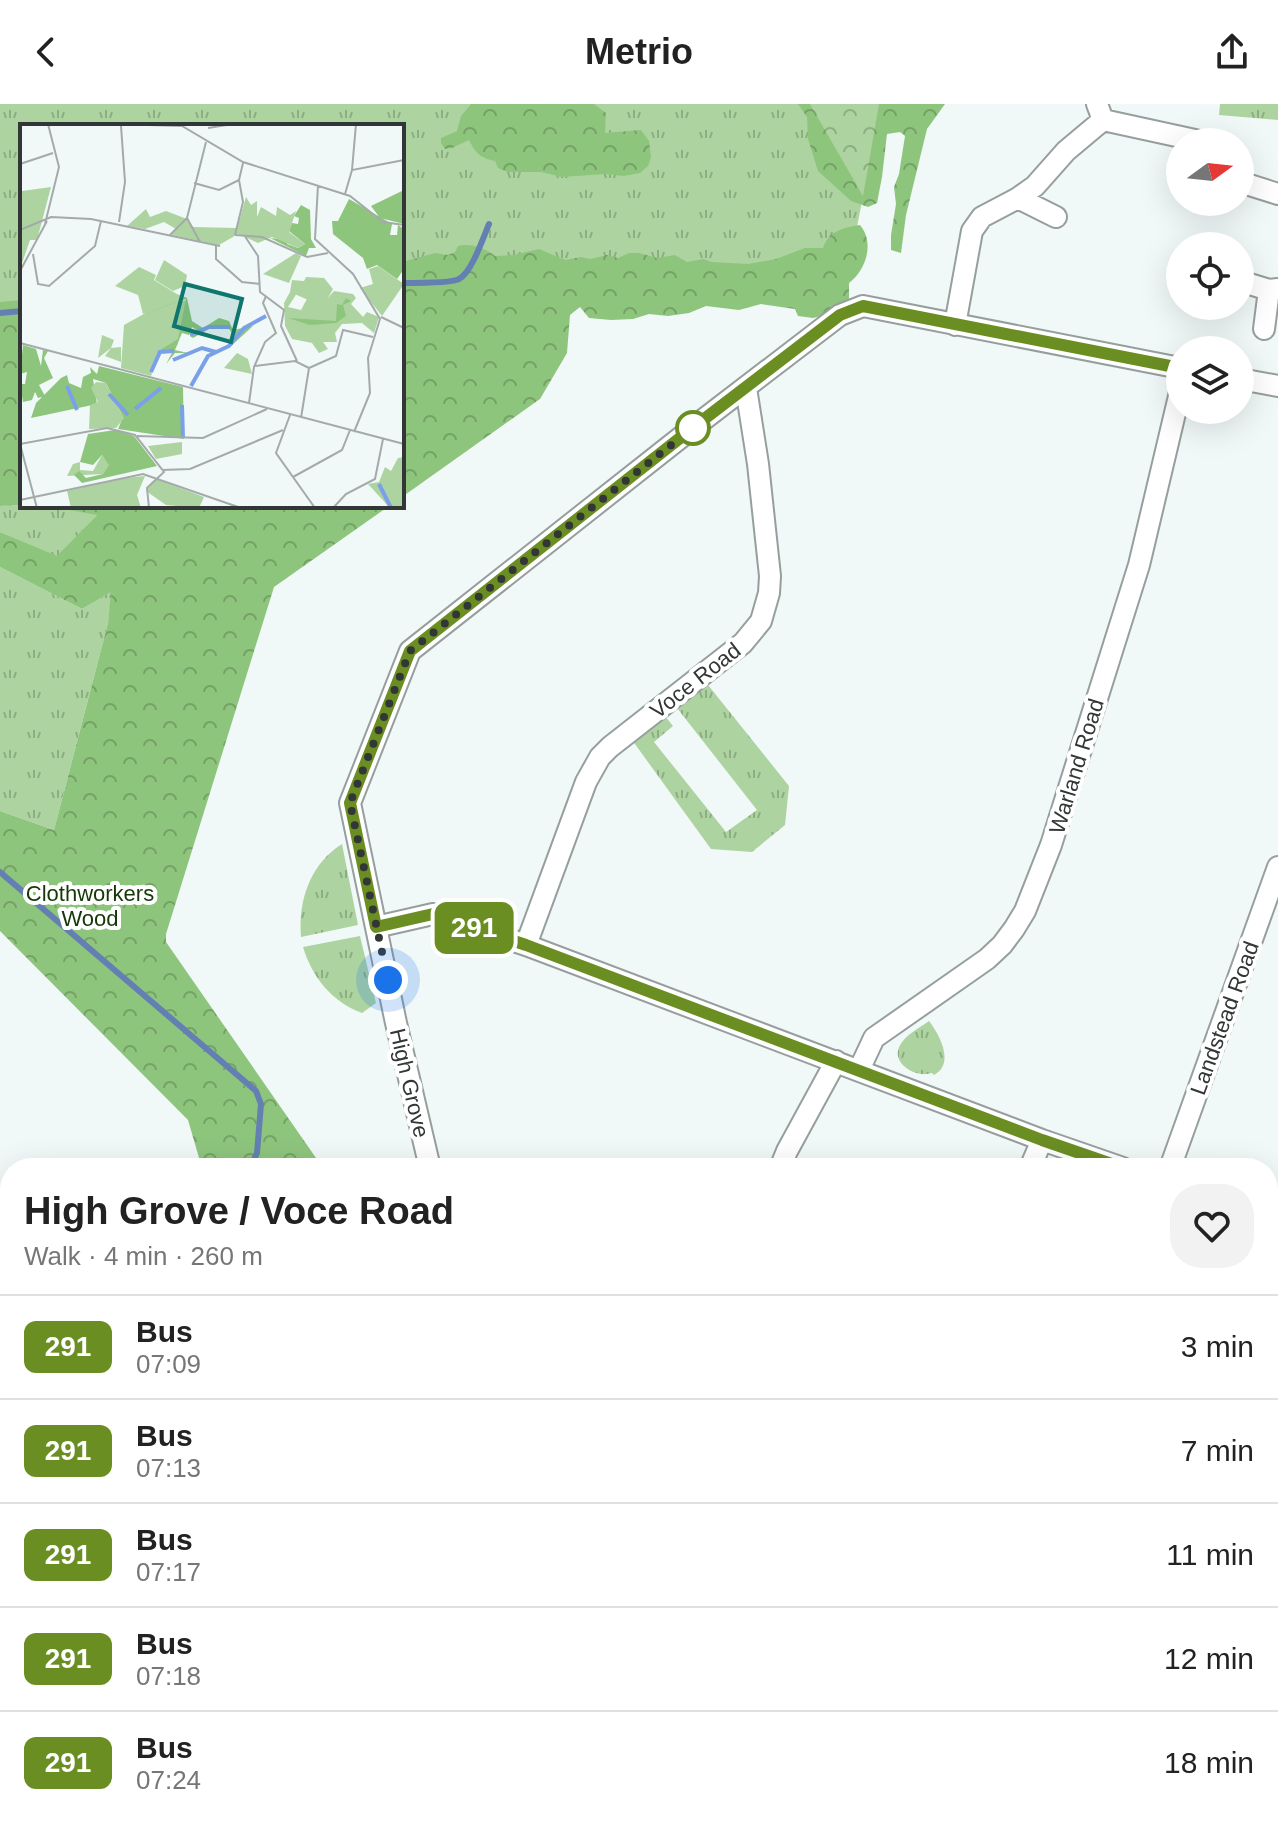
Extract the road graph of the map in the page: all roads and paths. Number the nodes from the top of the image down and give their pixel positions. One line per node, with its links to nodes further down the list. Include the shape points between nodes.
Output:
1 (1100, 112): 2 (street); 5 (street, via 1035,186)
2 (1166, 131)
3 (1254, 186): 4 (street)
4 (1278, 194)
5 (1018, 198): 6 (street); 9 (street, via 982,217 972,231)
6 (1056, 217)
7 (1254, 285): 8 (street)
8 (1274, 290): 10 (street)
9 (955, 325): 11 (street, High Grove); 14 (street, High Grove, via 863,306 840,315)
10 (1264, 329)
11 (1166, 365)
12 (1254, 382): 13 (street)
13 (1278, 386)
14 (746, 388): 17 (street, High Grove, via 410,651 350,803); 18 (street, Voce Road, via 770,576 761,621 743,643 600,757)
15 (1172, 424): 20 (street, Warland Road, via 1139,565 1051,845 1025,911 987,959 874,1038)
16 (1278, 867): 26 (street, Landstead Road)
17 (376, 927): 18 (street, via 433,914); 22 (street, High Grove)
18 (526, 945): 19 (street)
19 (836, 1061): 20 (street); 23 (street)
20 (859, 1070): 21 (street)
21 (1042, 1140): 24 (street); 25 (street)
22 (428, 1158)
23 (784, 1158)
24 (1034, 1158)
25 (1094, 1158)
26 (1174, 1158)

